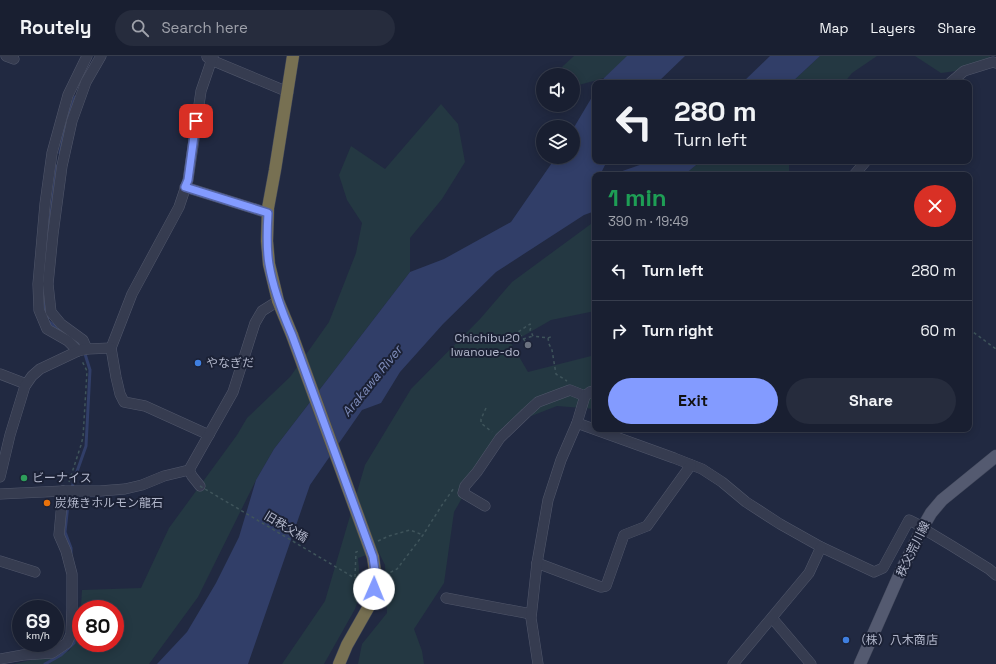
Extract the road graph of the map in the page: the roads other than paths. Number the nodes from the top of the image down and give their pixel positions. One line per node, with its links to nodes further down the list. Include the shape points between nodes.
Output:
1 (87, 56): 14 (street, via 68,95 52,153 38,284 39,310 47,329)
2 (101, 56): 14 (street, via 86,82 72,121 62,166 48,284 51,312 61,324 83,340)
3 (293, 56): 7 (highway)
4 (210, 57): 7 (street); 10 (street, via 201,91)
5 (996, 63): 6 (street, via 964,71)
6 (954, 80)
7 (288, 92): 11 (highway)
8 (863, 164): 9 (street)
9 (857, 172)
10 (185, 187): 11 (street); 13 (street, via 179,207 132,294)
11 (268, 213): 12 (highway, via 269,264)
12 (278, 301): 21 (street, via 262,311 255,323 233,392); 41 (highway, bridge, via 373,557 375,571 371,584 372,601 347,645)
13 (111, 348): 14 (street); 21 (street, via 120,394 124,402 144,406)
14 (82, 350): 16 (street, via 40,369)
15 (0, 374): 16 (street)
16 (26, 384): 22 (street)
17 (591, 391): 18 (street); 30 (street, via 570,390 538,402 500,438 463,493)
18 (577, 423): 19 (street); 34 (street, via 548,500)
19 (592, 428)
20 (602, 432): 24 (street)
21 (209, 435): 25 (street)
22 (3, 453): 26 (street)
23 (996, 456): 31 (main road, 秩父荒川線, via 942,500)
24 (691, 465): 32 (street, via 702,469 746,502); 34 (street, via 647,526 624,535 606,586 601,587)
25 (189, 470): 27 (street); 28 (street, via 125,489)
26 (0, 477)
27 (200, 486)
28 (65, 491): 29 (street); 40 (street, via 59,535 72,574 71,634 67,643 52,653)
29 (0, 494)
30 (485, 506)
31 (923, 527): 32 (street, via 908,520 883,568 874,572); 36 (street); 45 (main road, 秩父荒川線)
32 (821, 547): 39 (street, via 809,573)
33 (0, 561): 35 (street)
34 (537, 563): 38 (street)
35 (35, 572)
36 (996, 575)
37 (446, 598): 38 (street)
38 (531, 614): 42 (street)
39 (772, 618): 43 (street); 44 (street)
40 (0, 659)
41 (340, 664)
42 (538, 664)
43 (733, 664)
44 (811, 664)
45 (860, 664)

